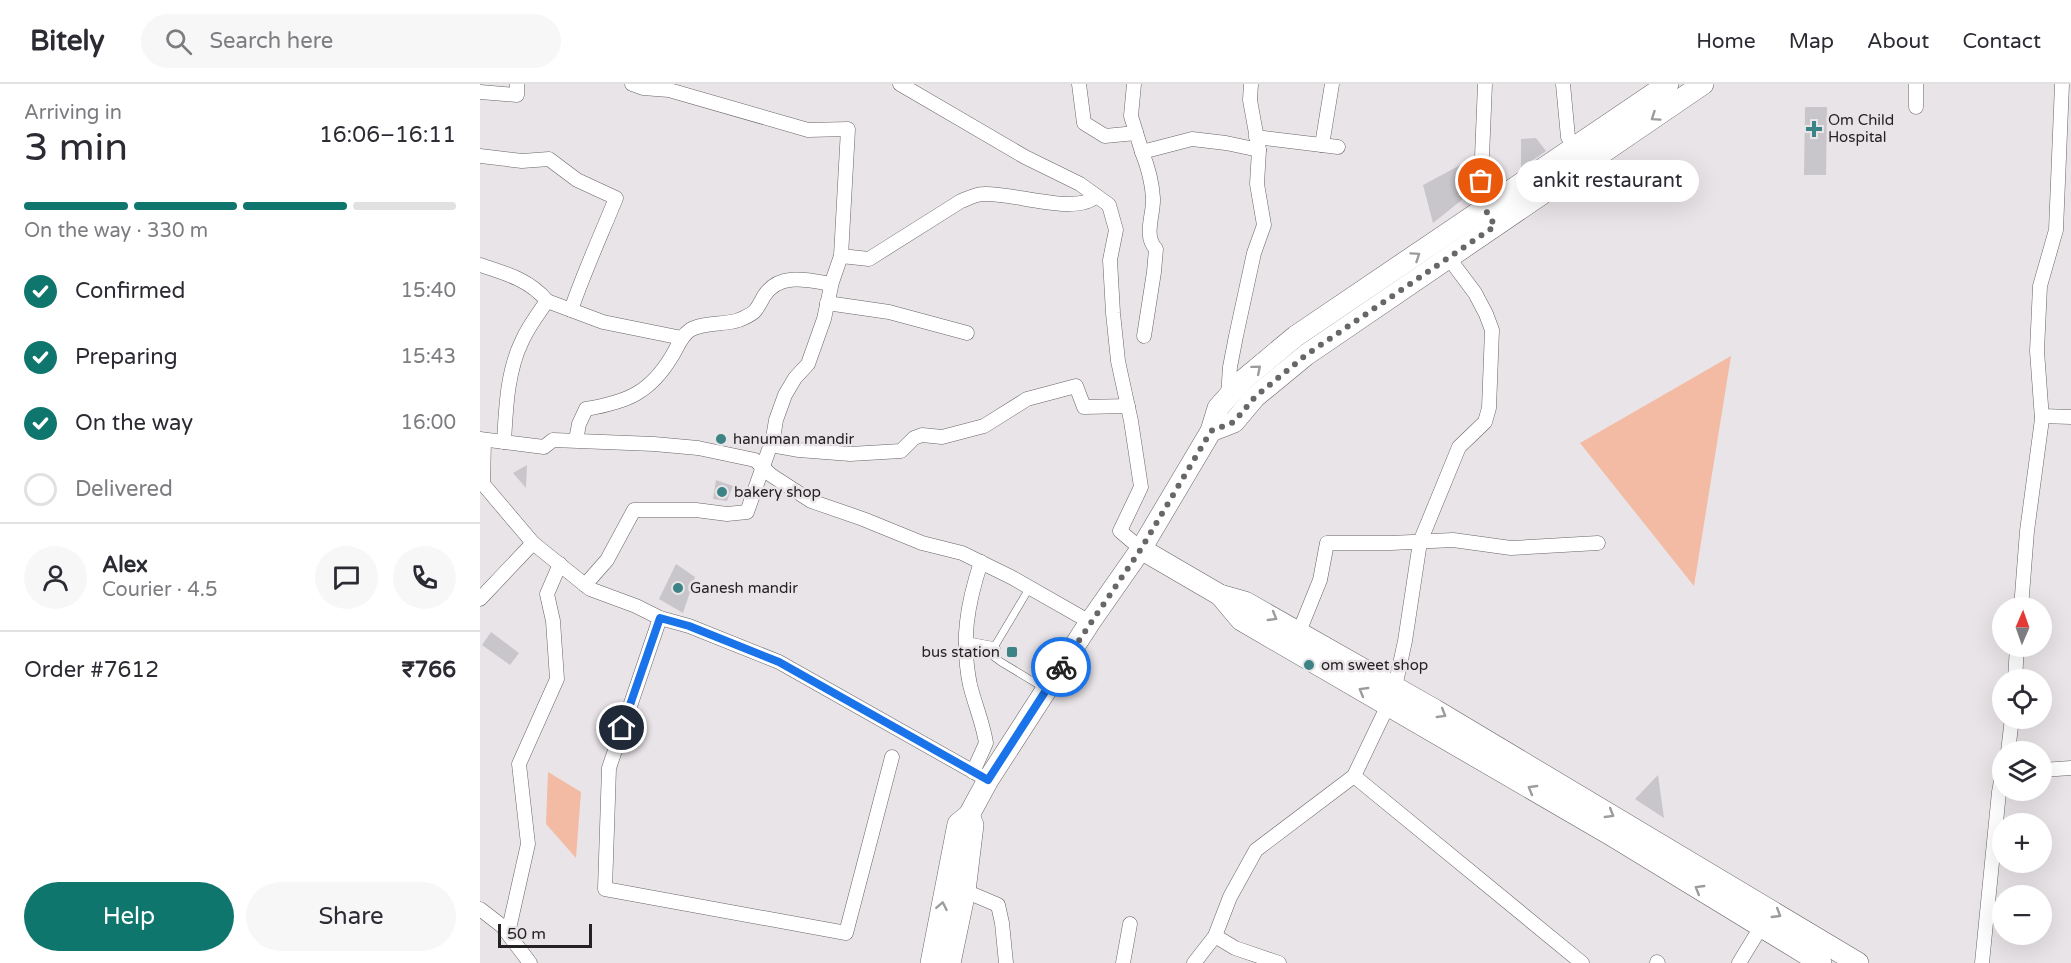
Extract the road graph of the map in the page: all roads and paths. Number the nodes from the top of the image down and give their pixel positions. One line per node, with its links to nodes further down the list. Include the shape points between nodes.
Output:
1 (518, 84): 14 (street, via 517,95)
2 (632, 84): 25 (street, via 669,90 808,130 848,129)
3 (900, 84): 23 (street)
4 (1079, 84): 16 (street, via 1084,123 1105,136)
5 (1134, 84): 16 (street, via 1131,116)
6 (1251, 84): 17 (street)
7 (1332, 84): 18 (street)
8 (1485, 84): 24 (street, via 1481,181)
9 (1563, 84): 20 (street, via 1568,136)
10 (1668, 84): 20 (main road)
11 (1703, 84): 24 (main road, one-way to 24)
12 (1916, 84): 15 (street)
13 (2062, 84): 38 (street, via 2056,230 2040,286 2037,351)
14 (480, 92)
15 (1916, 106)
16 (1137, 133): 21 (street)
17 (1257, 143): 18 (street); 21 (street, via 1192,139); 36 (street, via 1257,184 1264,225 1236,336)
18 (1322, 145): 19 (street)
19 (1338, 147)
20 (1574, 148): 24 (main road)
21 (1142, 152): 34 (street, via 1154,201 1149,238 1156,249)
22 (480, 156): 32 (street, via 522,161 549,159 577,180 616,198)
23 (1096, 196): 25 (street, via 1087,203 1059,203 996,194 974,195 868,259); 37 (street, via 1109,205 1116,230 1110,260 1112,304)
24 (1490, 217): 26 (main road); 28 (main road, one-way to 24)
25 (841, 256): 29 (street)
26 (1448, 257): 28 (main road); 46 (street, via 1474,293 1492,330 1489,408 1485,422 1459,447)
27 (480, 265): 30 (street, via 518,278)
28 (1392, 283): 36 (main road, one-way to 28, via 1296,336); 40 (main road, via 1255,397 1234,422)
29 (831, 284): 31 (street); 35 (street, via 808,279 781,281 766,294 758,311 737,321 690,329)
30 (547, 302): 32 (street); 43 (street, via 522,341 513,366)
31 (827, 303): 33 (street, via 889,312); 44 (street, via 808,364 785,394)
32 (571, 310): 35 (street, via 603,322)
33 (968, 333)
34 (1144, 336)
35 (682, 338): 42 (street, via 661,375 647,387 607,406 586,409)
36 (1228, 396): 40 (main road, via 1218,408)
37 (1128, 406): 44 (street, via 1084,407 1076,386 1027,399 984,426 942,437 922,435 901,451 850,454); 49 (street, via 1141,487 1120,531)
38 (2042, 416): 39 (street); 55 (street)
39 (2071, 417)
40 (1211, 431): 49 (main road)
41 (482, 440): 43 (street); 47 (street, via 483,484)
42 (576, 440): 43 (street, via 553,440 544,447); 45 (street, via 698,448 755,460)
43 (504, 442)
44 (771, 445): 45 (street)
45 (763, 467): 50 (street, via 811,501); 52 (street, via 747,512 634,510 607,560)
46 (1420, 542): 48 (street, via 1453,540 1511,548); 59 (street, via 1327,543 1320,580); 63 (street, via 1405,641)
47 (533, 543): 51 (street); 56 (street)
48 (1598, 543)
49 (1141, 549): 54 (main road); 58 (main road)
50 (981, 562): 53 (street); 60 (street, via 966,616)
51 (560, 564): 52 (street); 75 (street, via 547,594 557,678 519,764 528,844)
52 (585, 585): 57 (street)
53 (1030, 587): 58 (street); 61 (lane)
54 (1220, 595): 59 (main road, one-way to 59, via 1245,602); 63 (main road, one-way to 54, via 1241,620)
55 (2021, 597)
56 (480, 599)
57 (660, 618): 64 (street, via 609,768 605,889 846,933); 67 (street, via 779,662)
58 (1090, 622): 62 (main road)
59 (1299, 632): 63 (main road)
60 (966, 644): 61 (street); 67 (street, via 970,683 986,743)
61 (993, 650): 62 (lane, via 994,657)
62 (1047, 690): 67 (main road)
63 (1391, 696): 68 (street); 74 (main road, one-way to 63); 77 (main road, one-way to 77)
64 (892, 757)
65 (2071, 768): 66 (street)
66 (2052, 769)
67 (981, 776): 70 (main road)
68 (1354, 776): 76 (street, via 1256,850 1230,897); 85 (street)
69 (1998, 801): 88 (street)
70 (969, 815): 71 (main road, via 973,825); 79 (main road, one-way to 70, via 958,824)
71 (965, 891): 80 (main road); 81 (street, via 998,905)
72 (480, 911): 75 (street)
73 (1130, 924): 82 (street)
74 (1761, 927): 86 (street); 87 (main road)
75 (507, 933): 78 (street)
76 (1215, 936): 83 (street); 84 (street, via 1235,948)
77 (1845, 960)
78 (530, 963)
79 (931, 963)
80 (950, 963)
81 (1005, 963)
82 (1123, 963)
83 (1194, 963)
84 (1279, 963)
85 (1581, 963)
86 (1739, 963)
87 (1821, 963)
88 (1982, 963)

